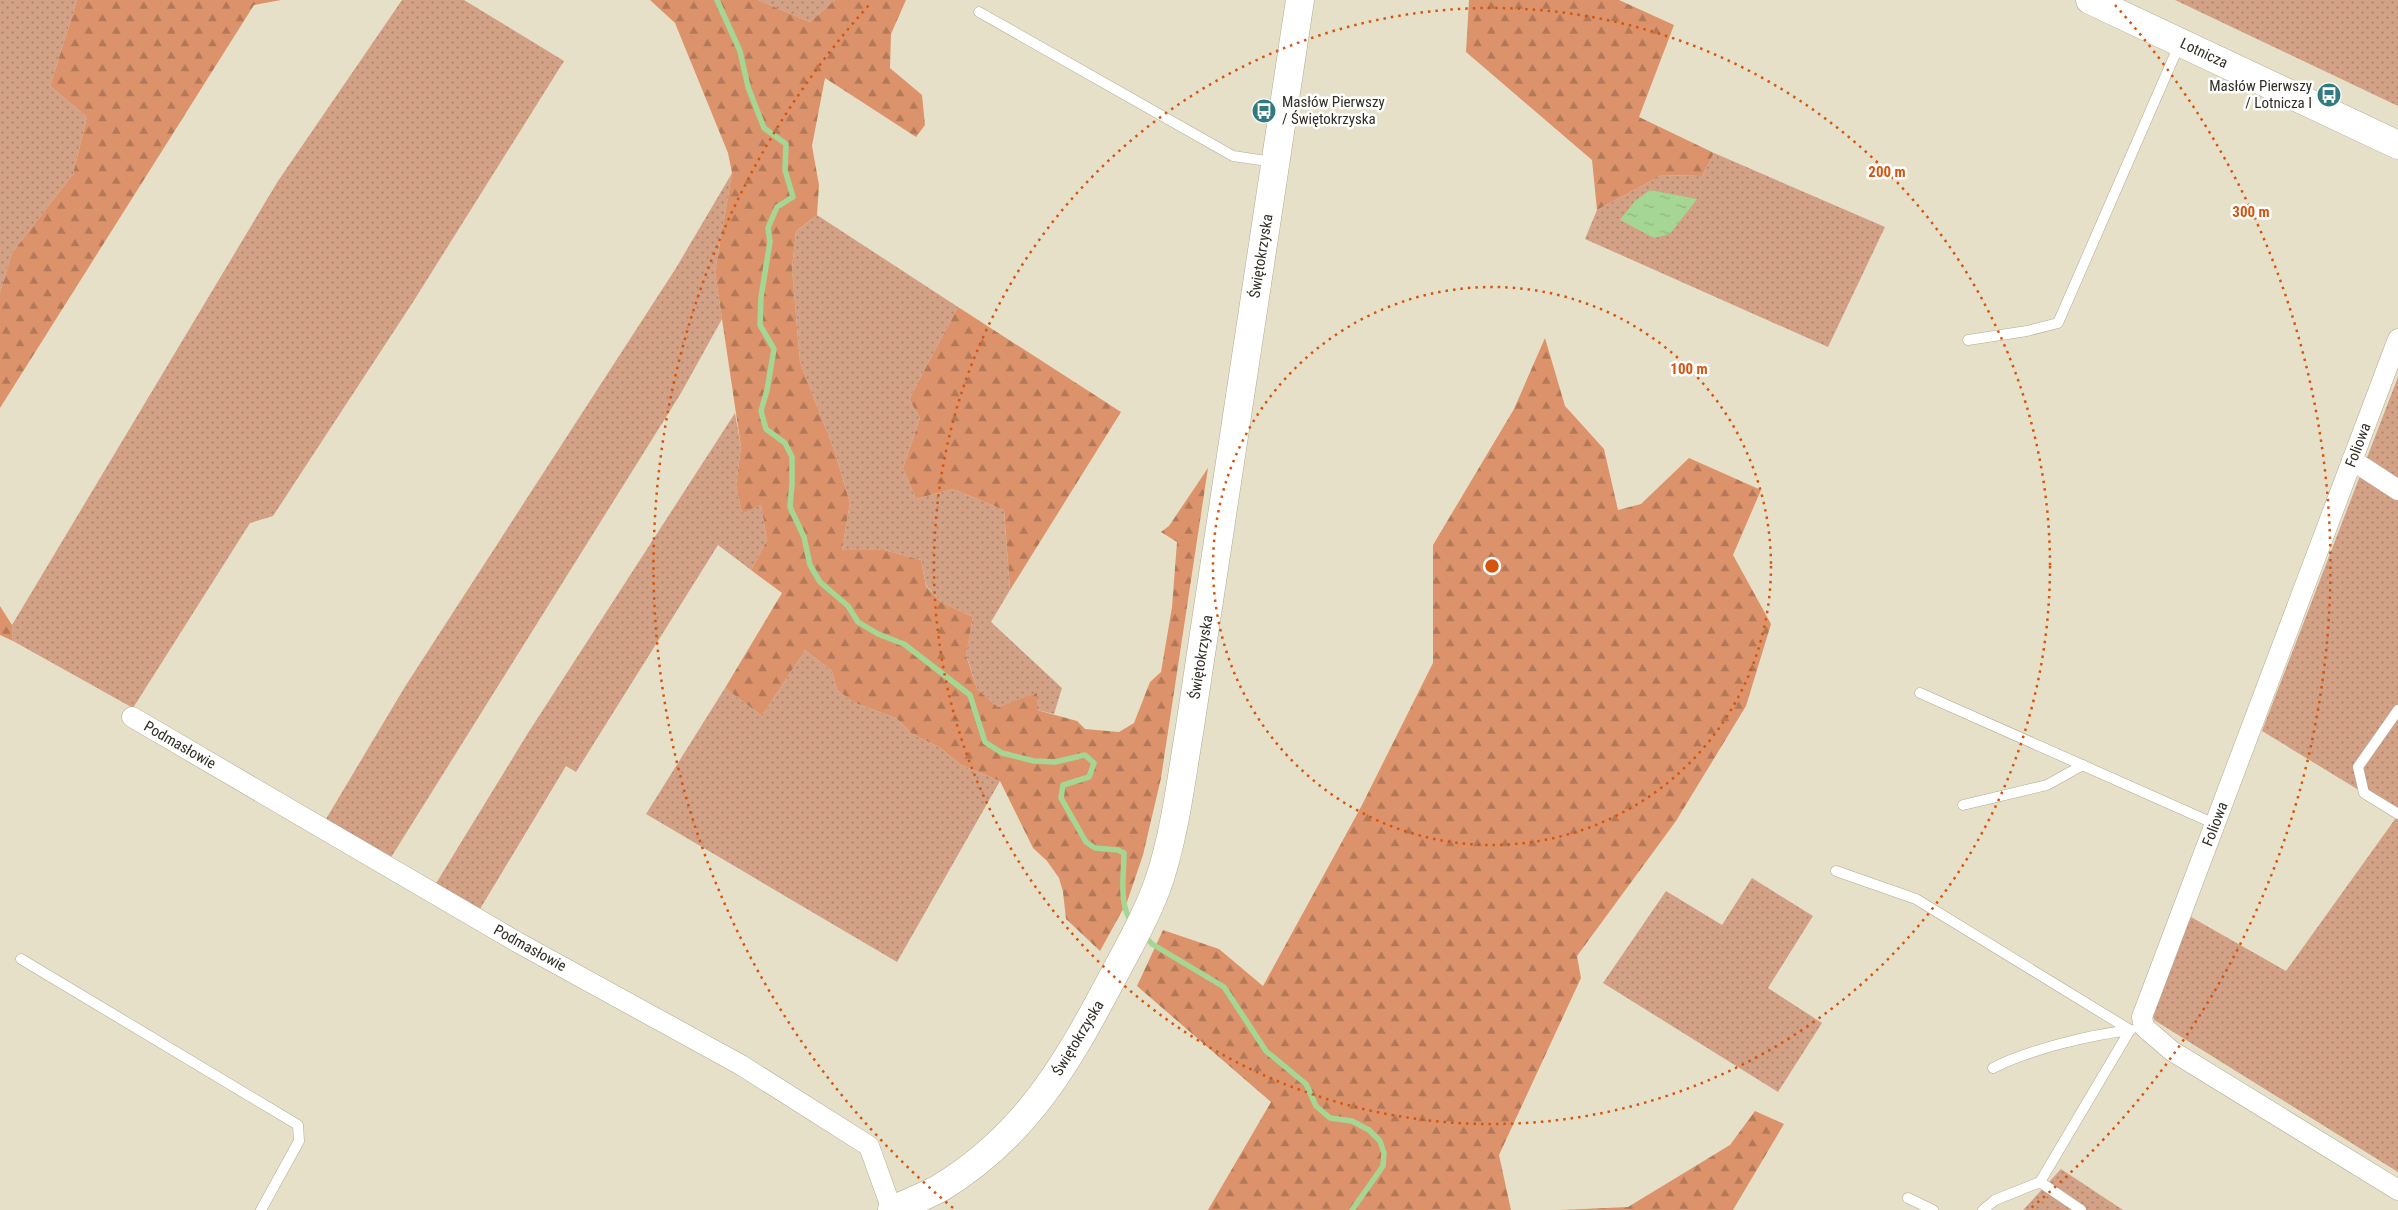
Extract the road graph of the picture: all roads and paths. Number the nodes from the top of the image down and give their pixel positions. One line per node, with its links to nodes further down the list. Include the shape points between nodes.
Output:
1 (1300, 0): 6 (street, Świętokrzyska)
2 (2090, 0): 4 (street, Lotnicza)
3 (978, 12): 6 (lane, via 1232,156)
4 (2180, 42): 5 (street, Lotnicza); 8 (lane, via 2058,323)
5 (2398, 145)
6 (1275, 162): 26 (street, Świętokrzyska, via 1186,752 1160,878 1129,947 1087,1025 1037,1103 1009,1135 974,1165 939,1188)
7 (2398, 338): 9 (street, Foliowa)
8 (1968, 340)
9 (2352, 460): 10 (street); 17 (street, Foliowa)
10 (2398, 490)
11 (1920, 693): 14 (lane)
12 (2398, 710): 16 (lane, via 2358,767 2364,793)
13 (132, 717): 26 (street, Podmasłowie, via 517,942 741,1065 869,1146)
14 (2083, 765): 15 (lane, via 2047,785); 17 (lane)
15 (1963, 805)
16 (2398, 814)
17 (2215, 824): 20 (street, Foliowa)
18 (1836, 871): 20 (lane, via 1916,899)
19 (21, 959): 25 (lane, via 298,1125 299,1141)
20 (2137, 1028): 21 (lane, via 2010,1059); 22 (lane); 23 (street)
21 (1993, 1068)
22 (2040, 1182): 28 (lane, via 1995,1200); 29 (lane)
23 (2398, 1190)
24 (1908, 1198): 27 (lane)
25 (261, 1210)
26 (892, 1210)
27 (1933, 1210)
28 (1983, 1210)
29 (2081, 1210)

